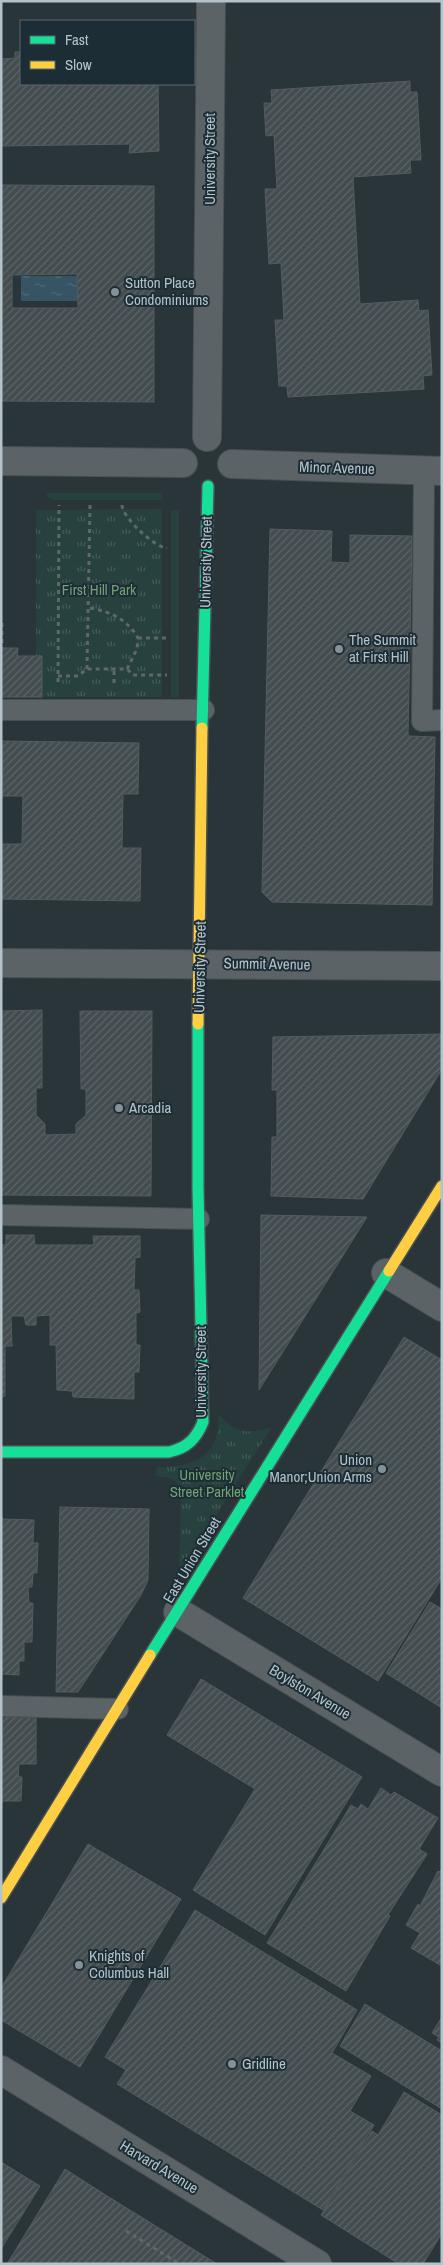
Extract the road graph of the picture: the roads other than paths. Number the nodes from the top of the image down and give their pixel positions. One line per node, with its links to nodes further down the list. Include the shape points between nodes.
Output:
1 (211, 1): 2 (street, University Street)
2 (207, 438): 4 (street, via 189,445); 5 (street, via 223,443)
3 (1, 461): 4 (street)
4 (183, 463): 7 (street, via 190,479)
5 (232, 464): 6 (street, Minor Avenue); 7 (street, via 226,478)
6 (433, 471): 10 (lane, via 422,721)
7 (208, 486): 9 (street, University Street)
8 (1, 710): 9 (lane)
9 (204, 710): 12 (street, University Street)
10 (442, 720)
11 (1, 963): 12 (street, Summit Avenue)
12 (200, 963): 13 (street, Summit Avenue); 16 (street, University Street)
13 (442, 966)
14 (442, 1186): 17 (street, East Union Street)
15 (1, 1216): 16 (lane)
16 (199, 1219): 19 (street, University Street, via 203,1422 190,1445 180,1451 161,1453)
17 (386, 1273): 18 (street); 20 (street, East Union Street)
18 (442, 1306)
19 (1, 1452)
20 (178, 1612): 22 (street, East Union Street); 23 (street, Boylston Avenue)
21 (1, 1706): 22 (lane)
22 (118, 1709): 24 (street, East Union Street)
23 (442, 1772)
24 (1, 1898)
25 (1, 2070): 26 (street, Harvard Avenue)
26 (317, 2264)

